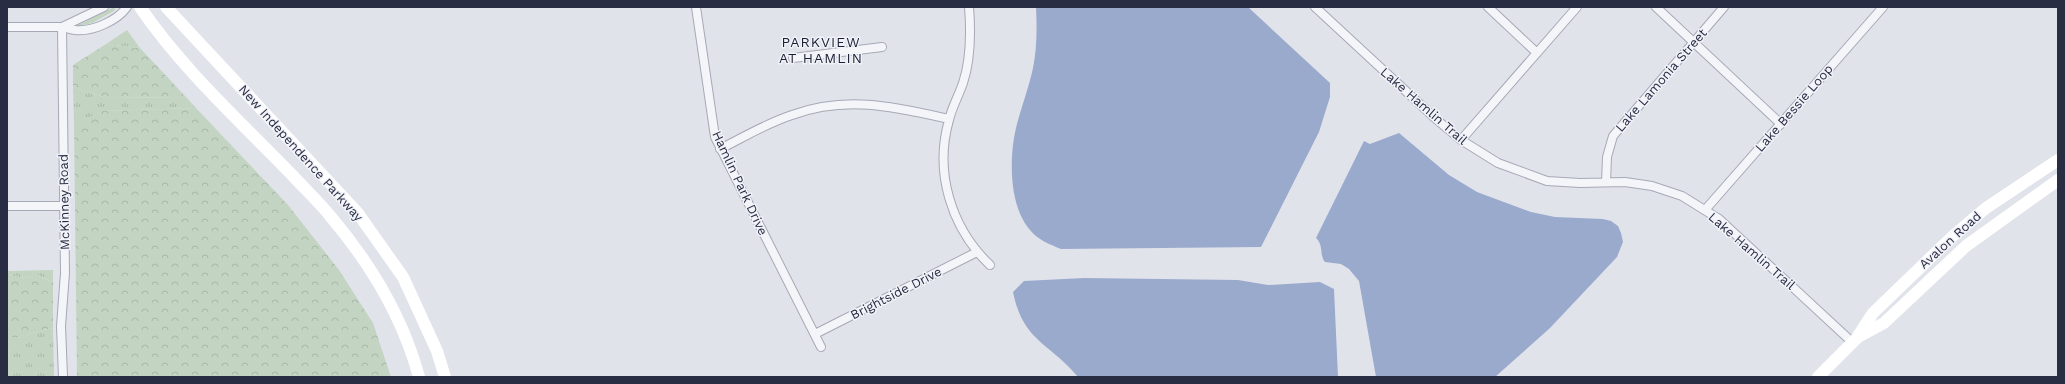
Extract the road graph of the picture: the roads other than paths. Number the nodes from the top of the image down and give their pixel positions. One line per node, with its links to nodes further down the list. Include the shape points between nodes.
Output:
1 (104, 7): 14 (street)
2 (127, 7): 14 (street, via 124,12 98,27 74,30)
3 (140, 7): 35 (main road, New Independence Parkway, via 193,73 331,216 360,254 392,307)
4 (166, 7): 36 (main road, New Independence Parkway, via 357,212 403,277 437,351)
5 (696, 7): 22 (street, Hamlin Park Drive, via 712,124)
6 (968, 7): 19 (street, via 970,31 966,69)
7 (1315, 7): 21 (street, Lake Hamlin Trail)
8 (1488, 7): 17 (street)
9 (1577, 7): 17 (street)
10 (1656, 7): 15 (street)
11 (1724, 7): 15 (street, Lake Lamonia Street)
12 (1883, 7): 20 (street, Lake Bessie Loop)
13 (7, 27): 14 (street)
14 (62, 27): 27 (street, McKinney Road)
15 (1693, 42): 20 (street); 25 (street, Lake Lamonia Street, via 1613,136 1607,157)
16 (882, 47): 18 (street)
17 (1537, 53): 21 (street)
18 (793, 58)
19 (949, 119): 22 (street, via 886,105 829,106 790,115); 29 (street, via 944,150 946,184 958,223)
20 (1781, 124): 28 (street, Lake Bessie Loop)
21 (1461, 140): 25 (street, Lake Hamlin Trail, via 1498,163 1547,181)
22 (720, 149): 31 (street, Hamlin Park Drive)
23 (2058, 160): 32 (main road, Avalon Road, via 1986,208 1953,236 1873,313)
24 (2058, 180): 32 (main road, Avalon Road, via 1966,246 1884,323)
25 (1606, 182): 28 (street, Lake Hamlin Trail, via 1652,186 1682,196)
26 (7, 206): 27 (street)
27 (64, 206): 34 (street, McKinney Road, via 65,273 61,326)
28 (1705, 210): 32 (street, Lake Hamlin Trail, via 1719,219)
29 (977, 252): 30 (street); 31 (street, Brightside Drive)
30 (990, 265)
31 (815, 334): 33 (street, Hamlin Park Drive)
32 (1855, 340): 37 (main road, Avalon Road)
33 (821, 347)
34 (63, 377)
35 (419, 377)
36 (445, 377)
37 (1818, 377)

